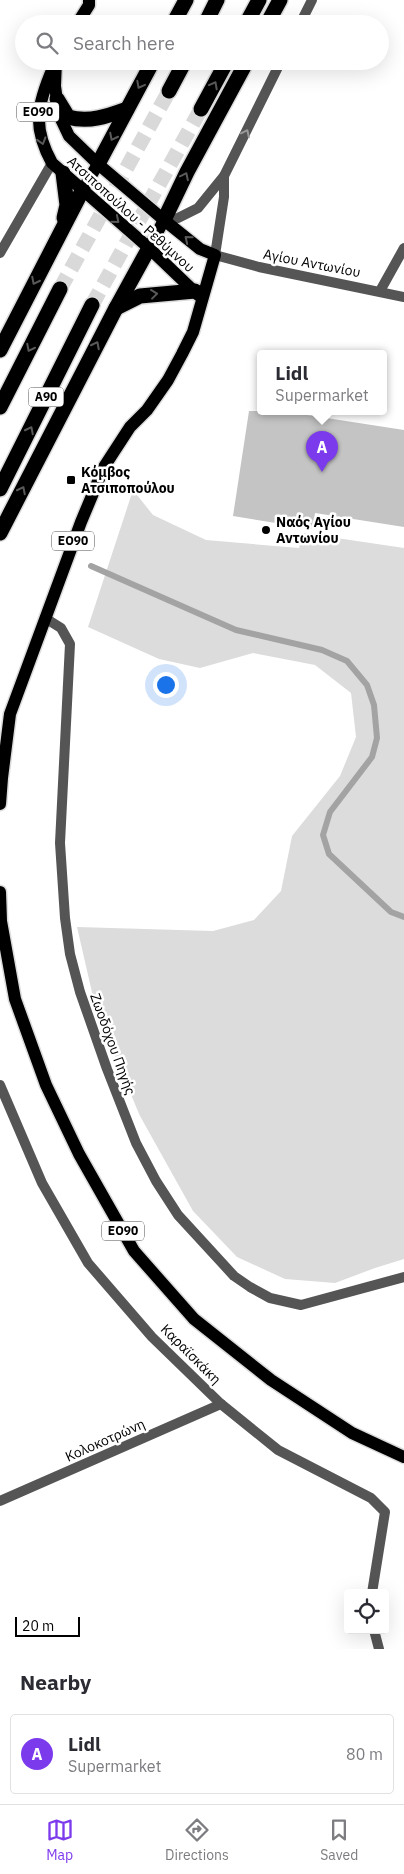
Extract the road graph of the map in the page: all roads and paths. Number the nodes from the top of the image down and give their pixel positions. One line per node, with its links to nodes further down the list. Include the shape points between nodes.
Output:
1 (90, 0): 7 (main road)
2 (186, 0): 8 (highway)
3 (217, 0): 9 (highway)
4 (259, 0): 10 (highway)
5 (280, 0): 11 (highway)
6 (312, 0): 12 (street)
7 (83, 15)
8 (178, 15)
9 (210, 15)
10 (251, 15)
11 (272, 15)
12 (304, 15)
13 (52, 70): 25 (main road, Ατσιποπούλου - Ρεθύμνου / ΕΟ90, one-way to 25, via 38,108 38,126)
14 (56, 70): 21 (main road, Ατσιποπούλου - Ρεθύμνου / ΕΟ90)
15 (148, 70): 22 (highway, one-way to 22)
16 (180, 70): 20 (highway)
17 (222, 70): 23 (highway, one-way to 17)
18 (242, 70): 28 (highway, one-way to 18)
19 (277, 70): 26 (street, one-way to 19)
20 (169, 91)
21 (57, 99): 22 (highway, via 68,117 81,120 106,117); 24 (main road, Ατσιποπούλου - Ρεθύμνου / ΕΟ90, via 59,116 69,136)
22 (127, 109): 24 (highway, one-way to 24)
23 (201, 109)
24 (98, 164): 27 (main road); 28 (main road, Ατσιποπούλου - Ρεθύμνου / ΕΟ90)
25 (57, 168): 27 (main road, Ατσιποπούλου - Ρεθύμνου / ΕΟ90); 31 (street); 33 (highway, via 67,205 60,234)
26 (224, 176): 28 (street, via 198,208 178,218); 32 (street, via 224,197)
27 (82, 191): 29 (main road, Ατσιποπούλου - Ρεθύμνου / ΕΟ90, one-way to 29); 33 (highway)
28 (164, 220): 29 (main road); 32 (main road, Ατσιποπούλου - Ρεθύμνου / ΕΟ90, one-way to 28, via 200,249)
29 (149, 248): 36 (main road, Ατσιποπούλου - Ρεθύμνου / ΕΟ90); 39 (highway)
30 (404, 248): 35 (street)
31 (0, 253)
32 (214, 254): 35 (street, Αγίου Αντωνίου, via 259,267); 36 (main road, Ατσιποπούλου - Ρεθύμνου / ΕΟ90)
33 (46, 260): 40 (highway, one-way to 40)
34 (60, 289): 41 (highway, Α90, one-way to 41)
35 (380, 291): 37 (street, Αγίου Αντωνίου)
36 (199, 296): 39 (highway, one-way to 36, via 140,296); 44 (main road, Ατσιποπούλου - Ρεθύμνου / ΕΟ90, via 193,332 168,380 147,410 130,427 104,467)
37 (404, 297)
38 (92, 305): 42 (highway, Α90, one-way to 38)
39 (116, 308): 43 (highway, one-way to 39)
40 (0, 350)
41 (0, 407)
42 (0, 489)
43 (0, 533)
44 (45, 618): 45 (main road, Ατσιποπούλου - Ρεθύμνου / ΕΟ90, via 10,714); 48 (street, Ζωοδόχου Πηγής, via 61,628 70,644 60,843 70,954 107,1069 136,1143 156,1182 178,1215 234,1276 270,1298 302,1305)
45 (0, 804)
46 (0, 892): 50 (main road, ΕΟ90, via 16,999 46,1085 79,1154 134,1251 194,1319 271,1380 352,1433)
47 (0, 1085): 49 (street, Καραϊσκάκη, via 42,1183 88,1263 152,1336)
48 (404, 1277)
49 (221, 1404): 51 (street, Κολοκοτρώνη); 52 (street, Καραϊσκάκη, via 278,1450 371,1498 385,1512)
50 (404, 1457)
51 (0, 1500)
52 (373, 1589)
53 (375, 1634): 54 (street)
54 (380, 1649)

